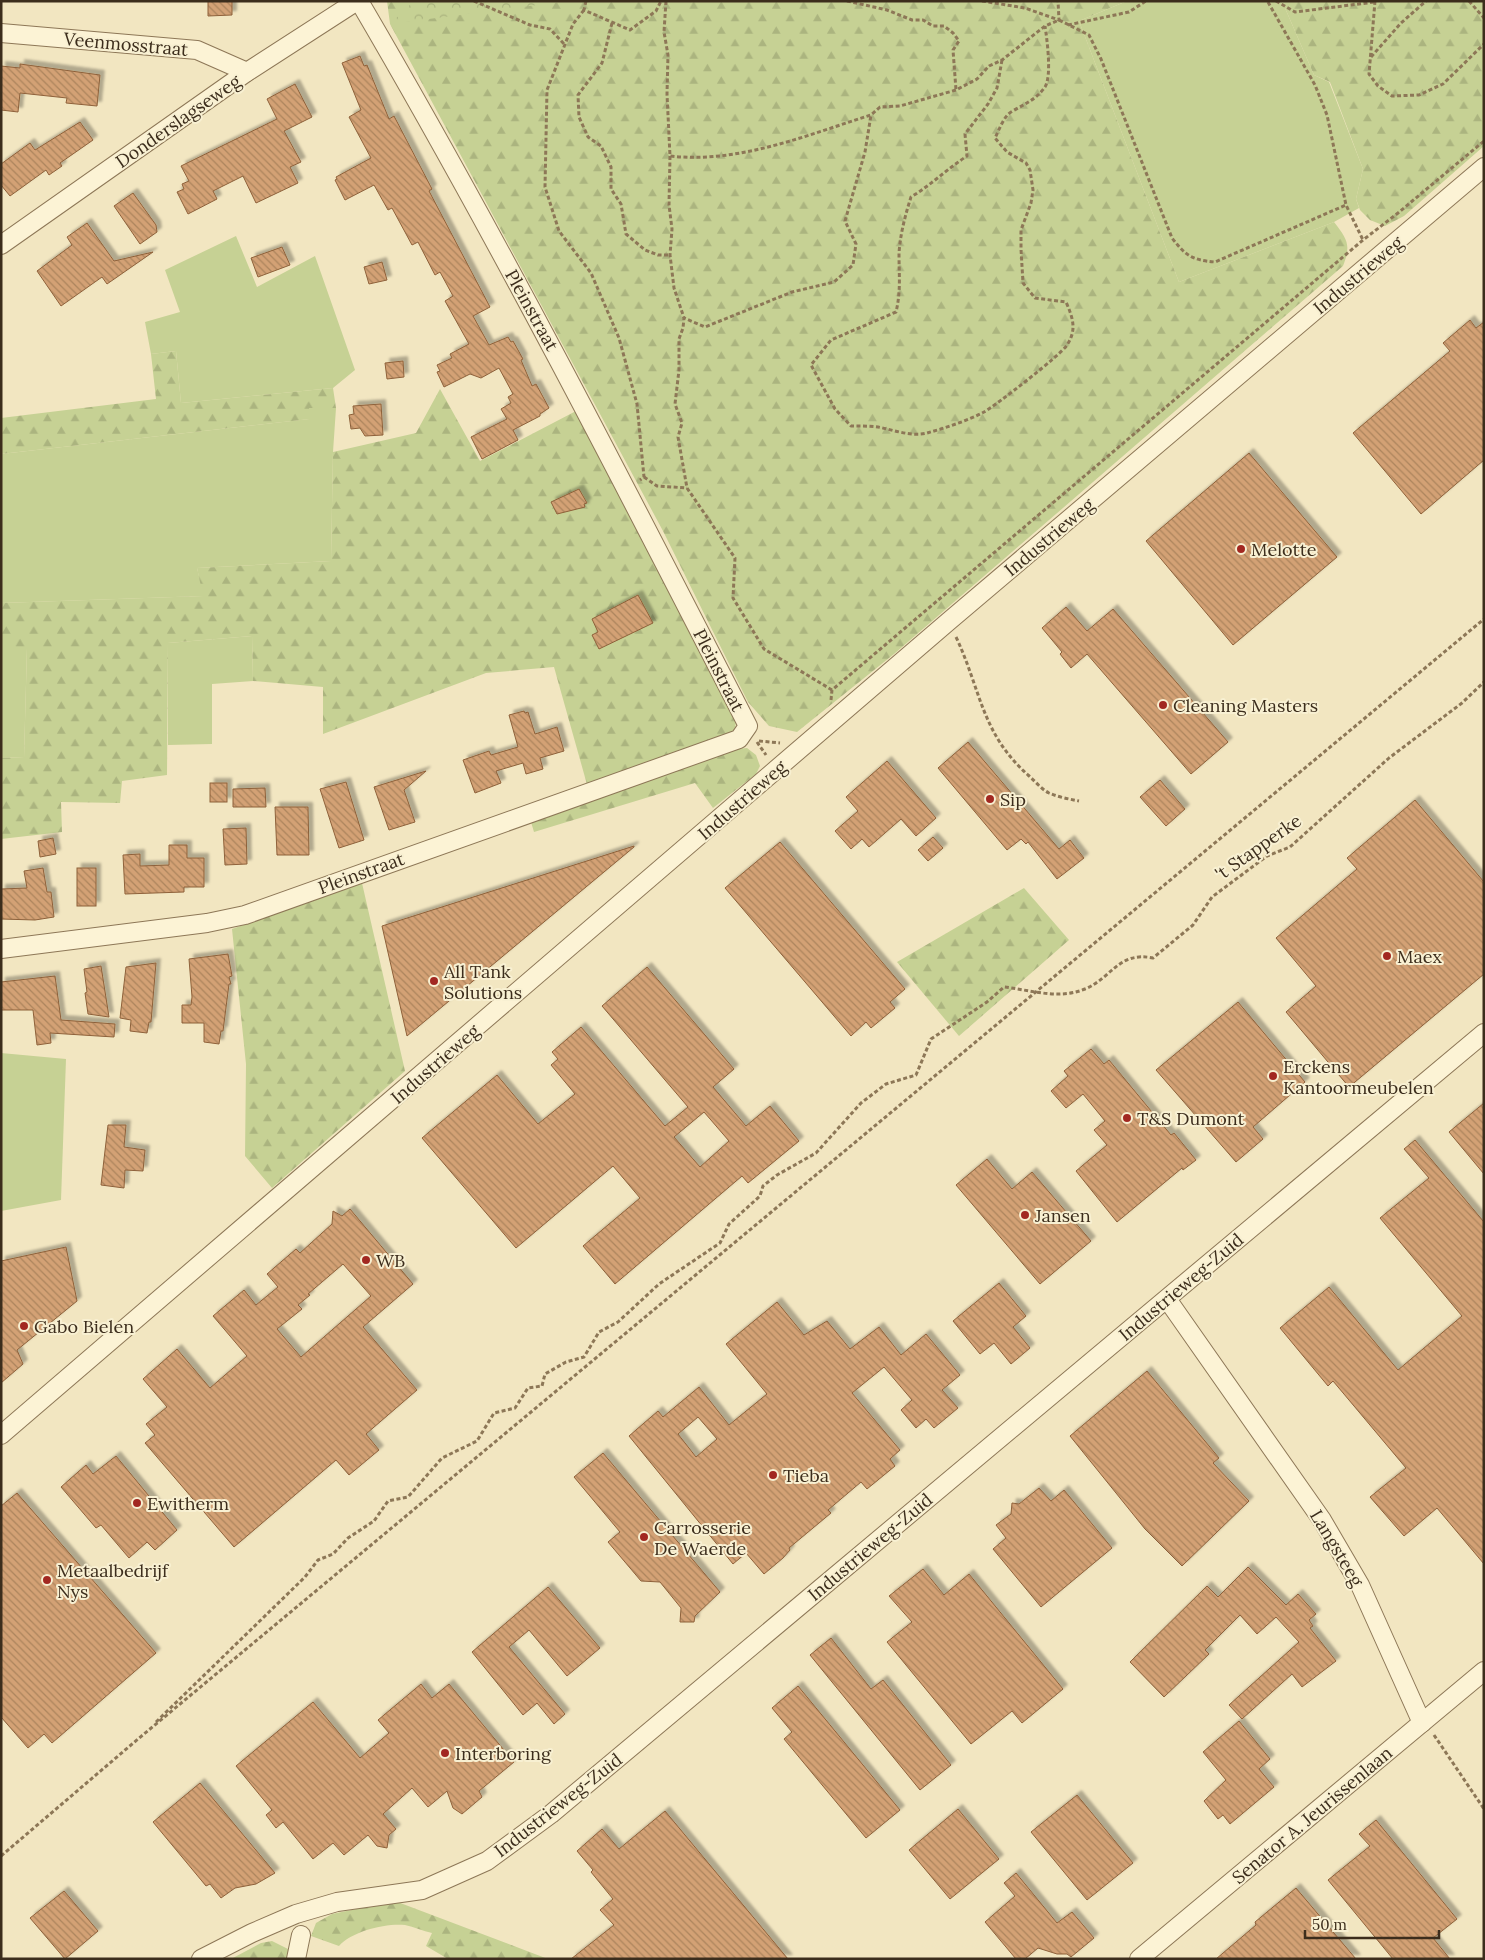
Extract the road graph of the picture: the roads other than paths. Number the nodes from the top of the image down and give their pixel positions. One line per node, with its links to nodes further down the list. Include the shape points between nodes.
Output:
1 (358, 1): 3 (street, Donderslagseweg); 6 (street, Pleinstraat, via 407,83 568,376 748,726 739,739 245,915 207,923)
2 (1, 34): 3 (street, Veenmosstraat, via 197,50)
3 (247, 72): 5 (street, Donderslagseweg)
4 (1484, 167): 9 (street, Industrieweg)
5 (1, 245)
6 (1, 949)
7 (1484, 1032): 8 (street, Industrieweg-Zuid)
8 (1167, 1299): 11 (street, Langsteeg, via 1322,1520 1360,1586); 13 (street, Industrieweg-Zuid, via 551,1814 487,1861 422,1890 337,1902 296,1914 252,1932)
9 (1, 1434)
10 (1484, 1671): 11 (street, Senator A. Jeurissenlaan)
11 (1422, 1723): 15 (street, Senator A. Jeurissenlaan)
12 (301, 1935): 14 (street)
13 (201, 1959)
14 (296, 1959)
15 (1139, 1959)

